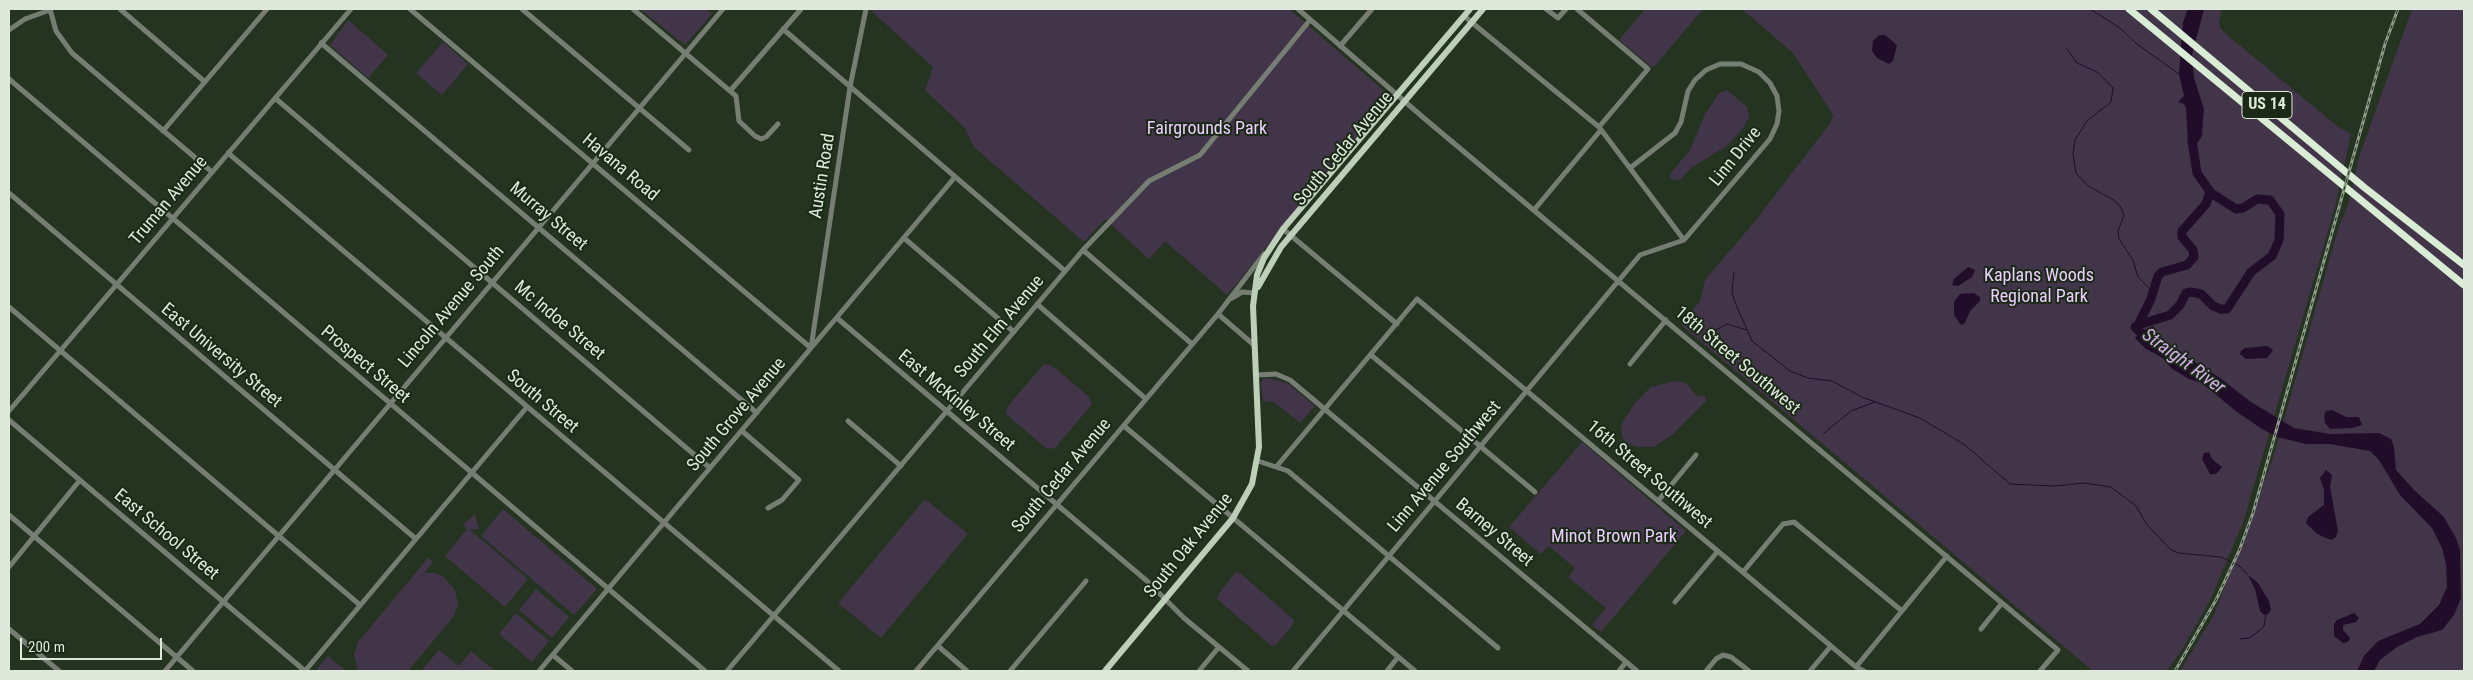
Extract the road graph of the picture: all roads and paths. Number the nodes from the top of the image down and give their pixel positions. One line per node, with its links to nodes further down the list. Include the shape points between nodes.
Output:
1 (120, 9): 29 (street)
2 (267, 9): 29 (street)
3 (351, 9): 25 (street, Truman Avenue)
4 (410, 9): 41 (street, Havana Road)
5 (522, 9): 35 (street)
6 (633, 9): 27 (street)
7 (724, 9): 27 (street, Lincoln Avenue South)
8 (801, 9): 23 (street)
9 (866, 9): 30 (street, Austin Road)
10 (1298, 9): 21 (street, 18th Street Southwest)
11 (1372, 9): 26 (street)
12 (1470, 9): 20 (main road, South Cedar Avenue)
13 (1483, 9): 22 (main road, South Cedar Avenue)
14 (1546, 9): 15 (street, via 1558,18)
15 (1566, 9)
16 (1577, 9): 37 (street, via 1648,69)
17 (2129, 9): 60 (highway, US 14)
18 (2151, 9): 55 (highway, US 14, via 2365,188)
19 (50, 10): 24 (street, via 24,19); 38 (street, via 56,31 67,48)
20 (1464, 16): 22 (street); 32 (main road, South Cedar Avenue)
21 (1310, 20): 26 (street, 18th Street Southwest); 54 (street, South Elm Avenue, via 1200,155 1149,181)
22 (1471, 22): 34 (main road, South Cedar Avenue); 37 (street)
23 (783, 29): 30 (street); 31 (street)
24 (9, 30)
25 (321, 43): 33 (street, Truman Avenue); 48 (street, Murray Street)
26 (1340, 46): 32 (street, 18th Street Southwest)
27 (685, 53): 31 (street); 35 (street, Lincoln Avenue South)
28 (9, 79): 47 (street, Prospect Street)
29 (205, 82): 38 (street)
30 (850, 87): 44 (street); 73 (street, Austin Road)
31 (730, 91): 36 (street, via 736,96 739,121 755,136 766,137)
32 (1397, 95): 34 (street, 18th Street Southwest); 49 (main road, South Cedar Avenue)
33 (275, 98): 40 (street, Truman Avenue); 58 (street, Mc Indoe Street)
34 (1404, 101): 46 (street, 18th Street Southwest); 50 (main road, South Cedar Avenue)
35 (639, 108): 39 (street); 41 (street, Lincoln Avenue South)
36 (778, 124)
37 (1599, 130): 42 (street); 46 (street)
38 (164, 131): 43 (street)
39 (689, 150)
40 (228, 153): 43 (street, Truman Avenue); 70 (street, South Street)
41 (592, 162): 48 (street, Lincoln Avenue South); 73 (street, Havana Road)
42 (1630, 168): 52 (street); 52 (street, Linn Drive, via 1675,133 1688,91 1706,70 1720,64 1741,64 1759,72 1770,83 1777,96 1779,111 1774,132)
43 (212, 172): 47 (street, Truman Avenue)
44 (955, 177): 51 (street, South Grove Avenue); 56 (street)
45 (9, 193): 59 (street, East University Street)
46 (1534, 210): 57 (street, 18th Street Southwest)
47 (172, 219): 59 (street, Truman Avenue); 80 (street, Prospect Street)
48 (538, 227): 58 (street, Lincoln Avenue South); 85 (street, Murray Street)
49 (1283, 229): 50 (street); 53 (main road, South Cedar Avenue)
50 (1290, 236): 61 (main road, South Cedar Avenue); 68 (street)
51 (904, 238): 66 (street, South Grove Avenue); 69 (street)
52 (1684, 240): 57 (street, via 1640,255)
53 (1271, 246): 61 (main road, South Oak Avenue, via 1260,268); 62 (street, South Cedar Avenue)
54 (1083, 250): 56 (street, South Elm Avenue); 71 (street)
55 (2464, 265)
56 (1065, 272): 63 (street, South Elm Avenue)
57 (1618, 280): 67 (street, 18th Street Southwest); 78 (street, Linn Avenue Southwest)
58 (491, 282): 70 (street, Lincoln Avenue South); 95 (street, Mc Indoe Street)
59 (116, 284): 74 (street, Truman Avenue); 96 (street, East University Street)
60 (2464, 285)
61 (1255, 293): 62 (street, via 1242,292); 72 (main road, South Oak Avenue)
62 (1230, 300): 65 (street, South Cedar Avenue)
63 (1037, 304): 69 (street, South Elm Avenue); 79 (street)
64 (9, 306): 74 (street)
65 (1218, 314): 71 (street, South Cedar Avenue); 72 (street)
66 (837, 318): 73 (street, South Grove Avenue); 84 (street, East McKinley Street)
67 (1666, 320): 76 (street); 112 (street, 18th Street Southwest)
68 (1396, 324): 75 (street); 78 (street, 16th Street Southwest, via 1417,299)
69 (1014, 332): 84 (street, South Elm Avenue)
70 (445, 337): 80 (street, Lincoln Avenue South); 81 (street, South Street)
71 (1192, 344): 79 (street, South Cedar Avenue)
72 (1254, 345): 77 (main road, South Oak Avenue)
73 (811, 348): 85 (street, South Grove Avenue)
74 (60, 350): 83 (street, Truman Avenue); 107 (street)
75 (1371, 355): 82 (street); 90 (street)
76 (1630, 364)
77 (1256, 375): 82 (street, Barney Street, via 1282,375); 92 (main road, South Oak Avenue)
78 (1527, 391): 90 (street, Linn Avenue Southwest); 100 (street, 16th Street Southwest)
79 (1146, 399): 88 (street, South Cedar Avenue)
80 (389, 403): 96 (street, Lincoln Avenue South); 97 (street, Prospect Street)
81 (527, 407): 97 (street); 106 (street, South Street)
82 (1325, 409): 94 (street); 101 (street, Barney Street)
83 (9, 411)
84 (947, 411): 93 (street, South Elm Avenue); 102 (street, East McKinley Street)
85 (757, 413): 89 (street, South Grove Avenue)
86 (9, 420): 98 (street, East School Street)
87 (848, 422): 93 (street)
88 (1124, 426): 102 (street, South Cedar Avenue); 105 (street)
89 (742, 431): 95 (street, South Grove Avenue); 103 (street, via 800,480 782,500)
90 (1480, 446): 99 (street); 101 (street, Linn Avenue Southwest)
91 (1696, 454): 100 (street)
92 (1258, 461): 94 (street); 105 (main road, South Oak Avenue, via 1247,496)
93 (901, 466): 124 (street, South Elm Avenue)
94 (1277, 466): 111 (street, via 1288,471)
95 (710, 468): 106 (street, South Grove Avenue)
96 (334, 469): 107 (street, Lincoln Avenue South); 109 (street, East University Street)
97 (471, 473): 109 (street); 116 (street, Prospect Street)
98 (80, 480): 108 (street); 118 (street, East School Street)
99 (1535, 492)
100 (1658, 500): 110 (street, 16th Street Southwest)
101 (1435, 501): 111 (street, Linn Avenue Southwest); 134 (street, Barney Street)
102 (1057, 505): 117 (street, East McKinley Street); 127 (street, South Cedar Avenue)
103 (768, 508)
104 (9, 515): 108 (street)
105 (1233, 518): 117 (main road, South Oak Avenue); 122 (street)
106 (664, 522): 116 (street, South Grove Avenue); 124 (street, South Street)
107 (278, 535): 118 (street, Lincoln Avenue South); 121 (street)
108 (34, 536): 113 (street); 132 (street)
109 (416, 539): 121 (street)
110 (1718, 551): 114 (street, 16th Street Southwest); 119 (street)
111 (1389, 556): 122 (street, Linn Avenue Southwest); 130 (street)
112 (1947, 556): 120 (street, 18th Street Southwest); 123 (street)
113 (9, 566)
114 (1743, 572): 123 (street, via 1783,524 1791,521); 128 (street, 16th Street Southwest)
115 (1086, 581): 147 (street)
116 (608, 589): 131 (street, South Grove Avenue); 142 (street, Prospect Street)
117 (1166, 600): 129 (street, East McKinley Street); 148 (main road, South Oak Avenue)
118 (222, 602): 132 (street, Lincoln Avenue South); 139 (street, East School Street)
119 (1675, 602)
120 (2002, 603): 126 (street); 160 (street, 18th Street Southwest, via 2058,650)
121 (360, 605): 139 (street)
122 (1343, 611): 133 (street); 151 (street, Linn Avenue Southwest)
123 (1902, 611): 135 (street)
124 (774, 616): 143 (street, South Elm Avenue); 144 (street, South Street)
125 (9, 628): 136 (street)
126 (1981, 629)
127 (938, 646): 145 (street, South Cedar Avenue); 146 (street)
128 (1831, 646): 135 (street, 16th Street Southwest); 158 (street)
129 (1219, 647): 149 (street); 150 (street, East McKinley Street)
130 (1498, 648)
131 (553, 655): 140 (street, South Grove Avenue); 141 (street)
132 (176, 657): 137 (street, Lincoln Avenue South); 138 (street)
133 (1398, 658): 152 (street); 153 (street)
134 (1626, 662): 154 (street); 155 (street, Barney Street)
135 (1856, 667): 159 (street, 16th Street Southwest)
136 (59, 671)
137 (165, 671)
138 (193, 671)
139 (305, 671)
140 (539, 671)
141 (572, 671)
142 (705, 671)
143 (727, 671)
144 (839, 671)
145 (916, 671)
146 (967, 671)
147 (1010, 671)
148 (1105, 671)
149 (1199, 671)
150 (1248, 671)
151 (1293, 671)
152 (1387, 671)
153 (1415, 671)
154 (1619, 671)
155 (1637, 671)
156 (1706, 671): 157 (street, via 1716,659 1727,655)
157 (1749, 671)
158 (1810, 671)
159 (1864, 671)
160 (2040, 671)

